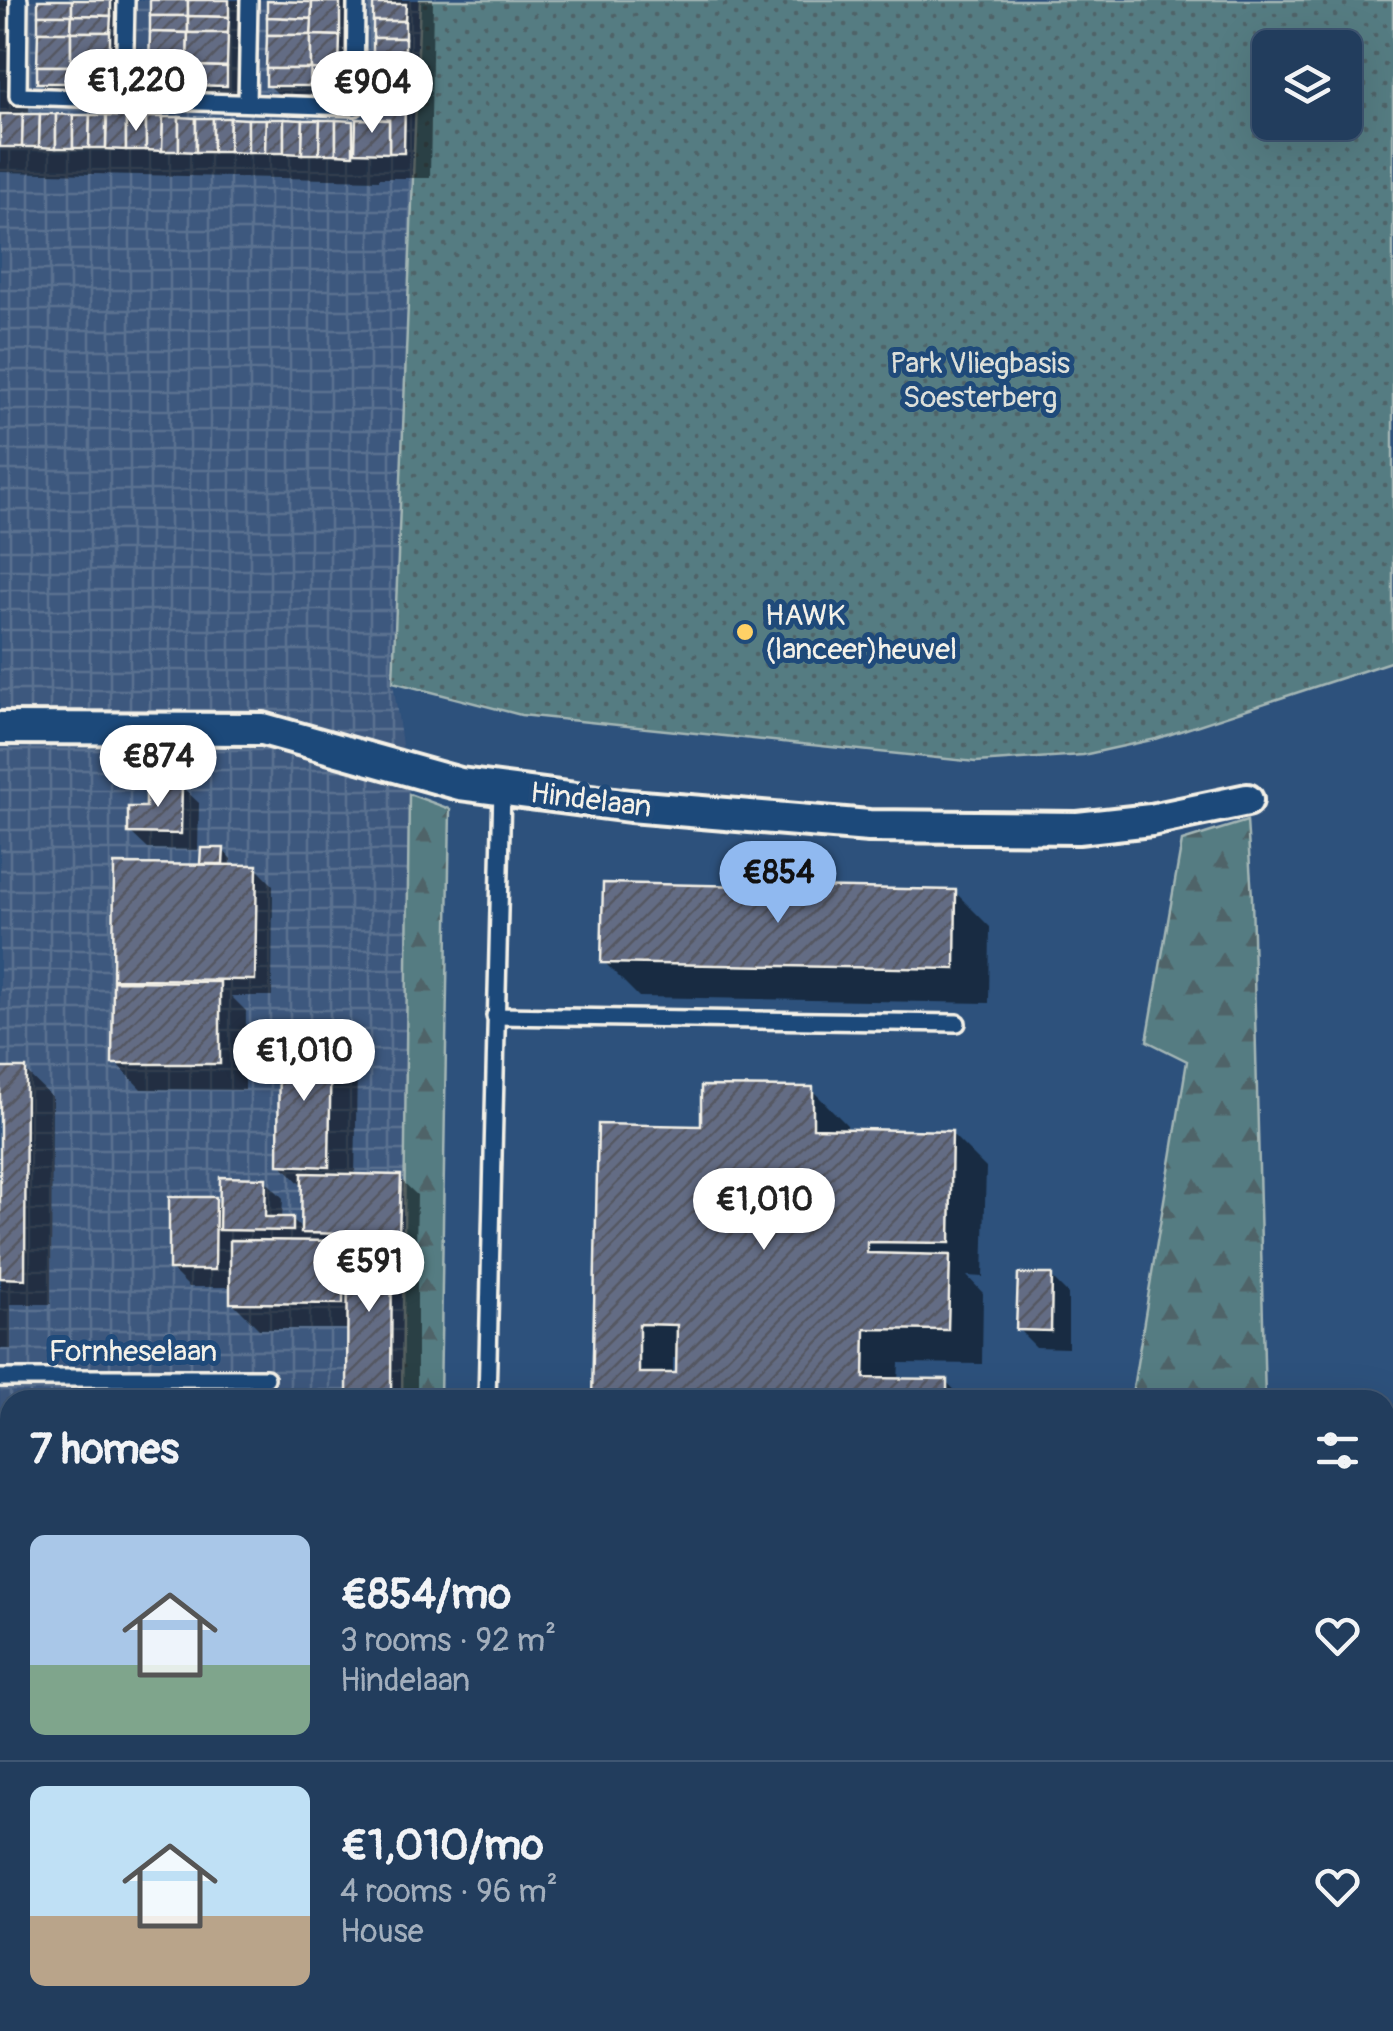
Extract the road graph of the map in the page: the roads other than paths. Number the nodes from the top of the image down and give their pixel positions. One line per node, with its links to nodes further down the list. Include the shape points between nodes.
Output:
1 (19, 0): 5 (lane, via 18,96)
2 (126, 0): 5 (lane)
3 (249, 0): 6 (lane)
4 (356, 0): 6 (lane, via 355,107)
5 (124, 100): 6 (lane)
6 (247, 103)
7 (0, 728): 8 (street, Hindelaan, via 263,729 460,784)
8 (502, 788): 9 (street, Hindelaan, via 630,806 948,828 1078,828); 10 (lane)
9 (1247, 800)
10 (495, 1016): 11 (lane); 14 (lane)
11 (958, 1024)
12 (0, 1378): 13 (lane, Fornheselaan)
13 (266, 1378)
14 (487, 1390)

